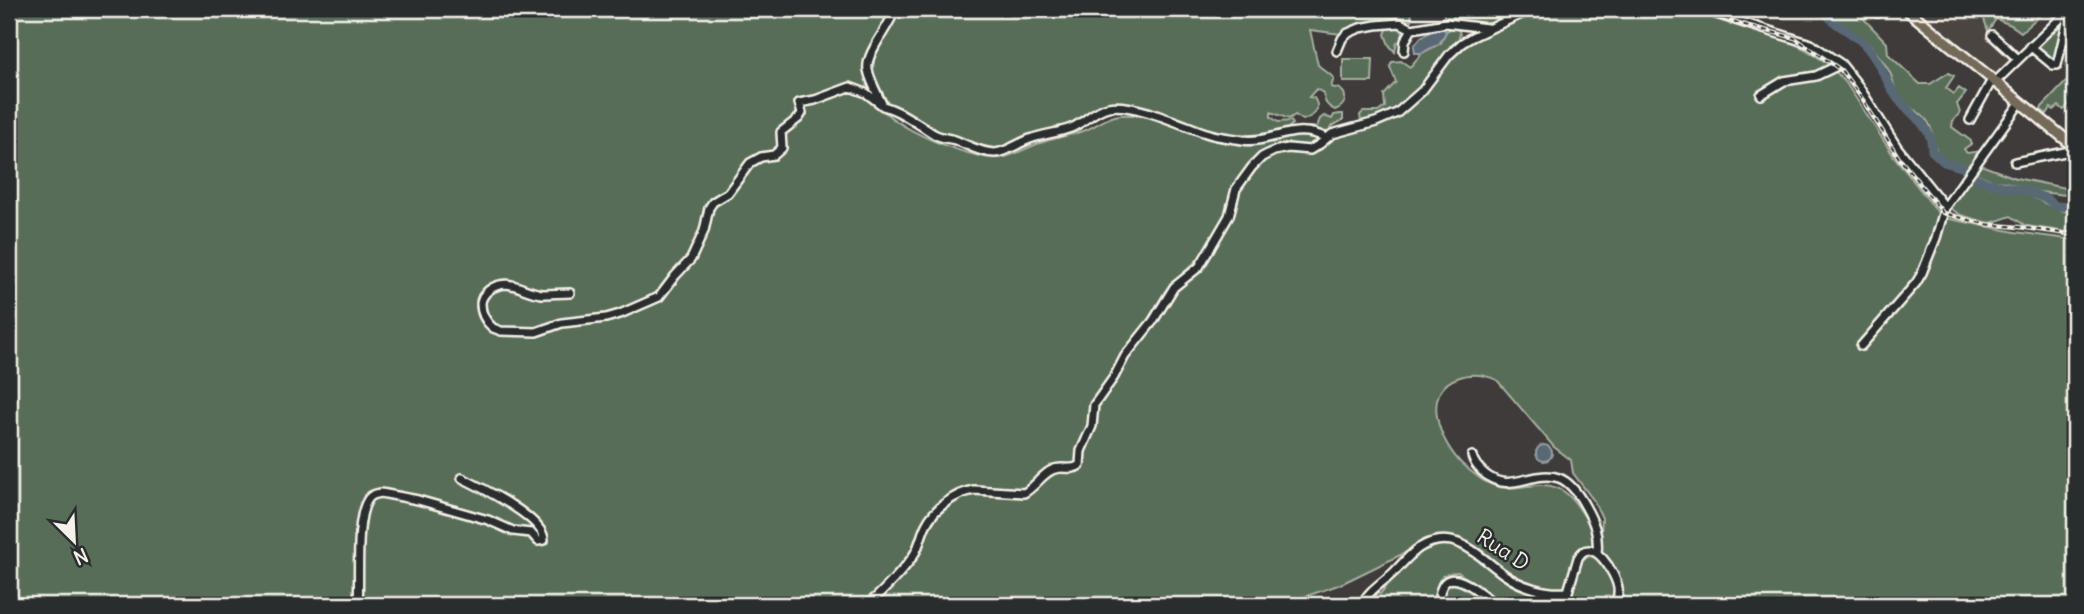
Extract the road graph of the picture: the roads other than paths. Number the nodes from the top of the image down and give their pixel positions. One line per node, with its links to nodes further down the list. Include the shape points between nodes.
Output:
1 (895, 9): 21 (street, via 868,63)
2 (1532, 9): 8 (street)
3 (1866, 9): 4 (street, via 1878,13)
4 (1886, 9)
5 (1906, 9): 18 (main road)
6 (2070, 9): 11 (street); 13 (street)
7 (1713, 13): 17 (street, via 1811,44)
8 (1491, 27): 9 (street, via 1446,23); 23 (street, via 1453,50 1422,91 1397,113)
9 (1412, 29): 14 (street, via 1394,23 1360,28 1342,39); 15 (street)
10 (1992, 35): 16 (street)
11 (2064, 38): 12 (street); 13 (street, via 2055,66)
12 (2075, 42)
13 (2030, 46): 16 (street)
14 (1338, 51)
15 (1404, 51)
16 (2018, 59): 18 (street)
17 (1841, 64): 19 (street, via 1816,76 1784,81); 26 (street, via 1897,147)
18 (1993, 81): 20 (main road); 22 (street)
19 (1760, 95)
20 (2020, 103): 24 (main road); 26 (street)
21 (883, 106): 23 (street, via 937,136 994,153 1072,128 1111,107 1169,118 1209,134 1242,140 1294,132); 27 (street, via 850,87 799,103 803,113 781,134 779,152 750,163 728,193 713,202 691,259 655,299 606,318 562,323 530,333 493,328 481,309 481,298 502,284 543,294)
22 (1970, 120)
23 (1326, 138): 35 (street, via 1310,150 1288,148 1268,153 1244,176 1229,216 1199,267 1174,287 1094,405 1093,426 1082,447 1080,466 1052,470 1024,493 974,490 953,499 930,518 915,552)
24 (2075, 149): 25 (street)
25 (2015, 162)
26 (1945, 207): 28 (street, via 1937,238 1916,283)
27 (570, 293)
28 (1861, 346)
29 (1472, 456): 31 (street, via 1479,469 1499,481 1562,479 1592,519)
30 (462, 478): 34 (street, via 533,520 544,540 418,500 375,494 365,506 359,539)
31 (1597, 552): 32 (street, via 1581,553); 40 (street, via 1616,581)
32 (1567, 592): 36 (street, Rua D, via 1527,586 1466,545 1443,541 1412,553); 39 (street)
33 (1439, 602): 37 (street); 38 (street, via 1445,582 1459,579)
34 (358, 605)
35 (867, 605)
36 (1362, 605)
37 (1450, 605)
38 (1496, 605)
39 (1564, 605)
40 (1616, 605)

